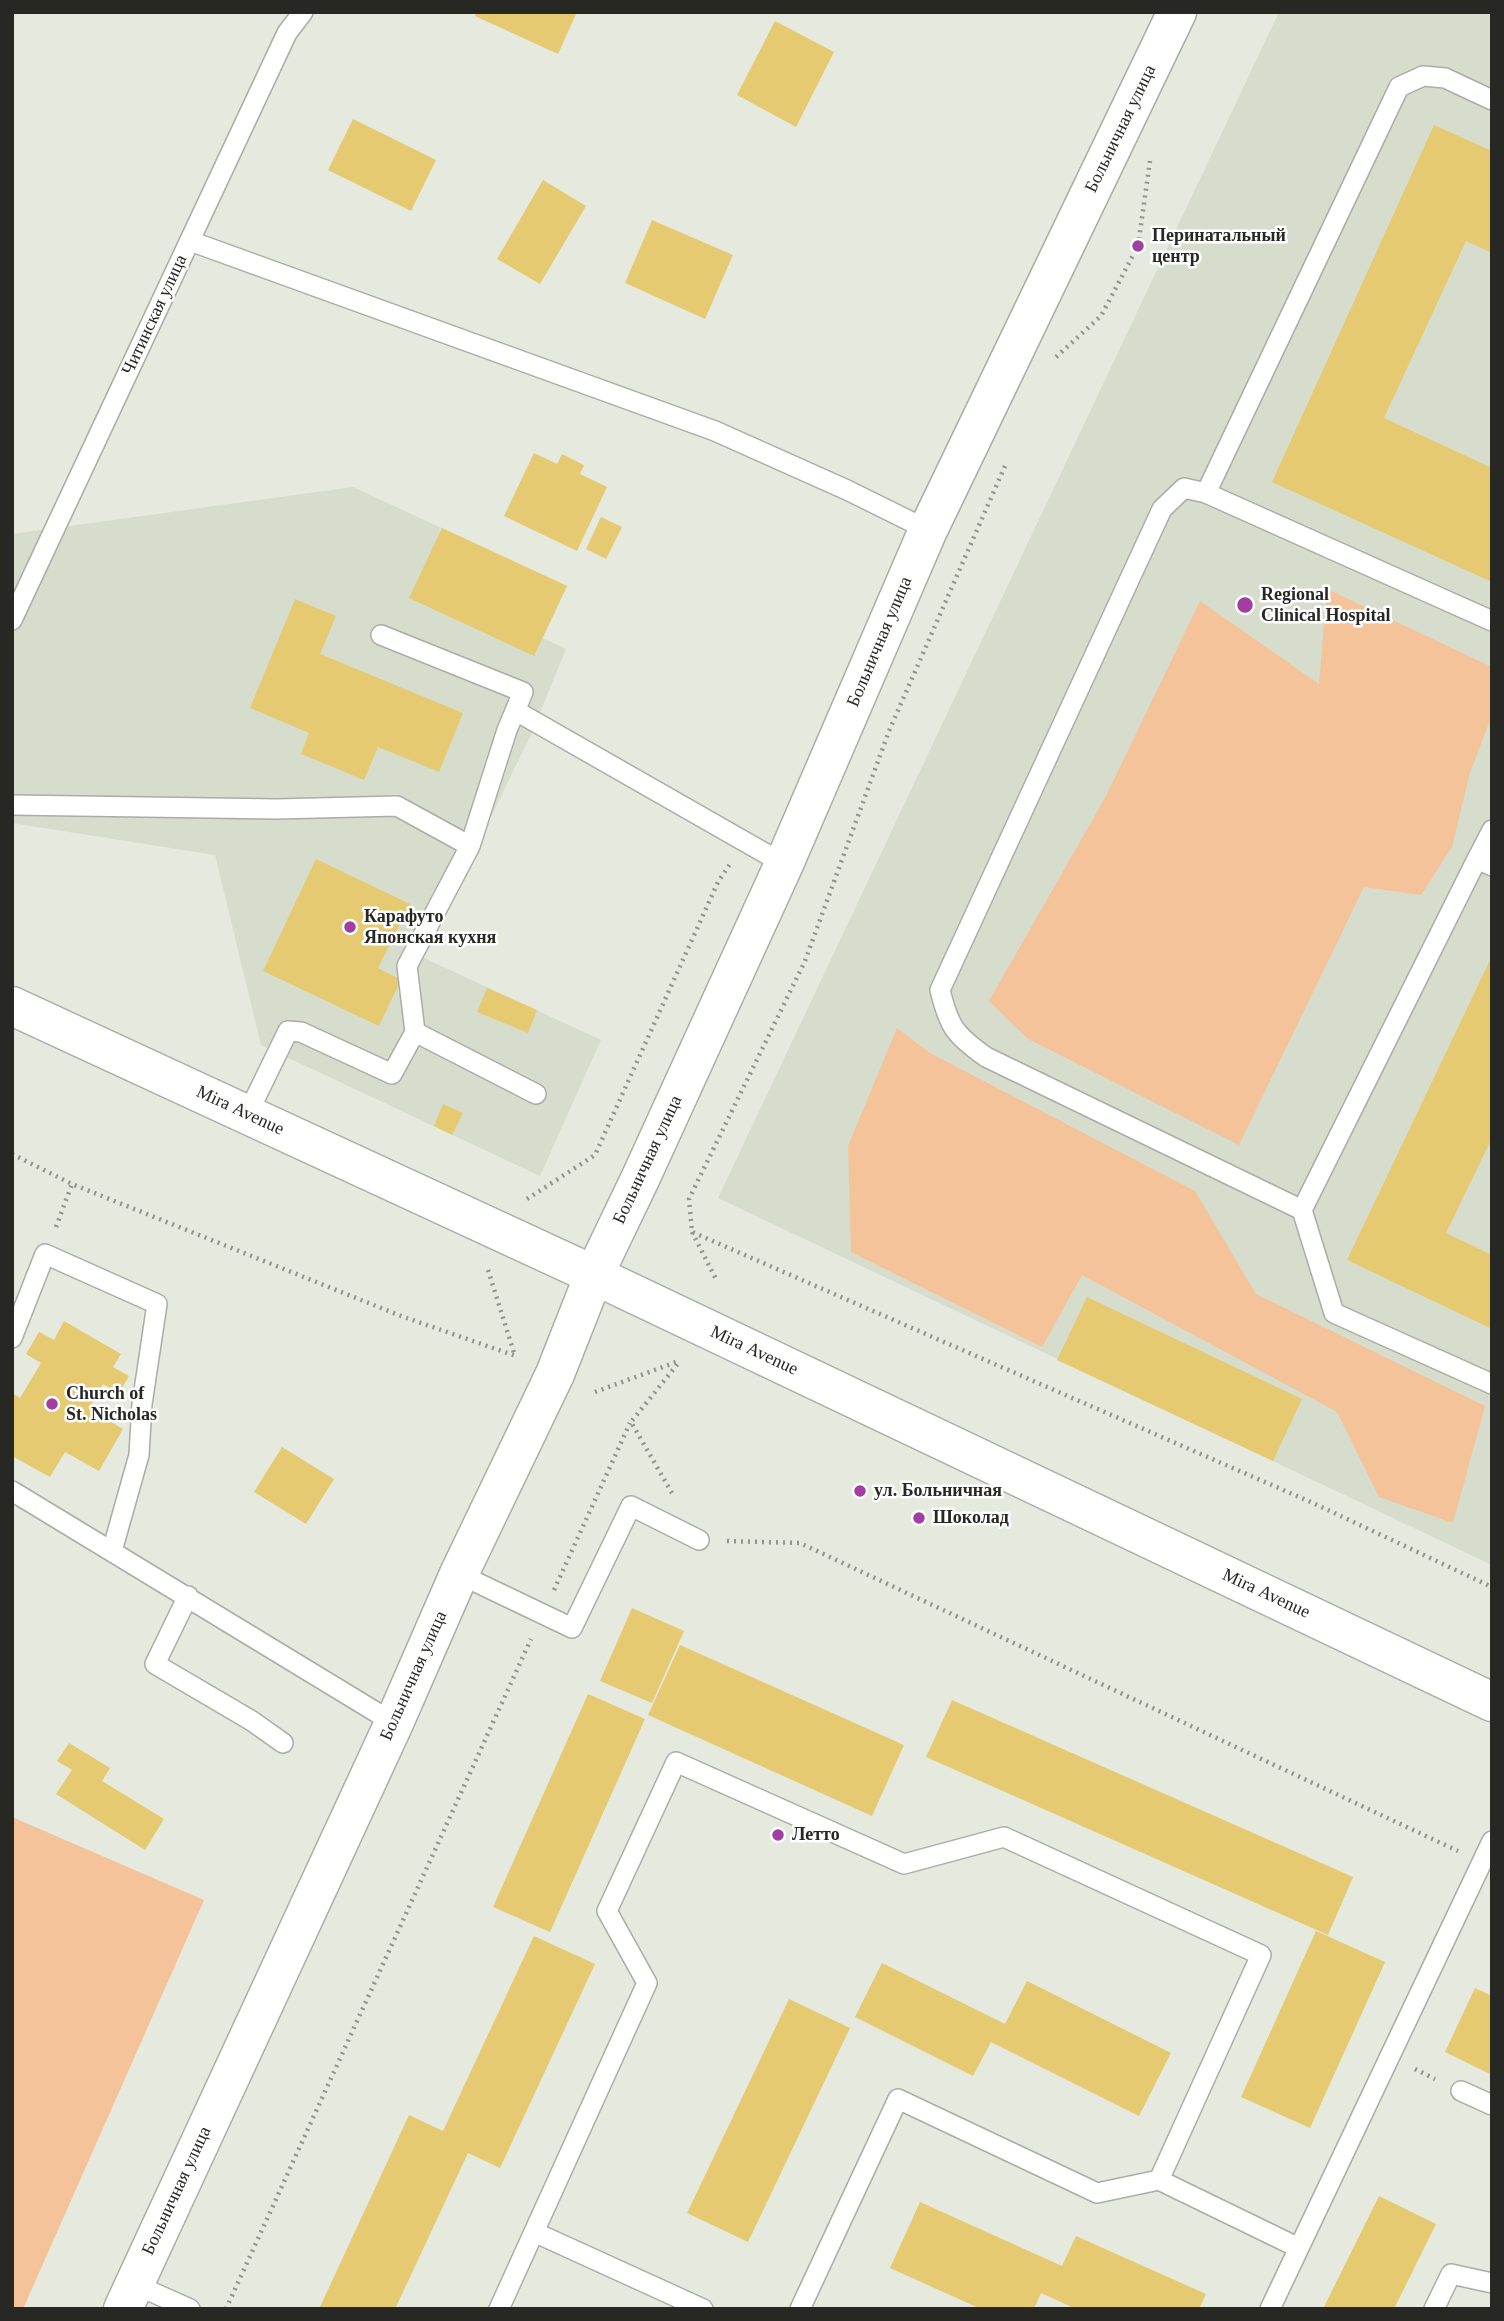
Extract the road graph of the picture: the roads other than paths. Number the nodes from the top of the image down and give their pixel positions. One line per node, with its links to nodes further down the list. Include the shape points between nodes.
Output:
1 (303, 12): 4 (lane, Читинская улица, via 287,33)
2 (1177, 12): 6 (main road, Больничная улица)
3 (1492, 100): 5 (lane, via 1445,78 1423,76 1399,86)
4 (190, 241): 6 (lane, via 715,430); 7 (lane, Читинская улица)
5 (1206, 493): 8 (lane); 20 (lane, via 1184,488 1162,509 940,990 947,1020 962,1040 986,1057)
6 (928, 530): 15 (main road, Больничная улица)
7 (12, 620)
8 (1492, 621)
9 (381, 635): 10 (lane, via 523,692)
10 (516, 711): 13 (lane); 15 (lane)
11 (12, 805): 13 (lane, via 397,806)
12 (1492, 830): 14 (lane)
13 (470, 846): 17 (lane, via 407,966)
14 (1487, 860): 20 (lane)
15 (784, 864): 21 (main road, Больничная улица)
16 (12, 1006): 19 (main road, Mira Avenue)
17 (415, 1032): 18 (lane); 19 (lane, via 392,1074 301,1032 288,1031)
18 (536, 1094)
19 (247, 1115): 21 (main road, Mira Avenue)
20 (1302, 1210): 23 (lane, via 1334,1313)
21 (594, 1275): 27 (main road, Больничная улица, via 555,1374); 29 (main road, Mira Avenue)
22 (12, 1338): 26 (lane, via 45,1254 157,1304 139,1455)
23 (1492, 1384)
24 (12, 1491): 26 (lane)
25 (699, 1540): 27 (lane, via 631,1506 572,1628)
26 (112, 1552): 28 (lane)
27 (459, 1574): 30 (main road, Больничная улица)
28 (188, 1596): 30 (lane); 31 (lane, via 156,1664)
29 (1492, 1702)
30 (394, 1723): 39 (main road, Больничная улица)
31 (283, 1743)
32 (1492, 1841): 37 (lane)
33 (1461, 2091): 34 (lane)
34 (1492, 2105)
35 (1159, 2180): 36 (lane, via 1261,1955 1004,1837 904,1864 676,1762 607,1911 647,1983); 37 (lane); 43 (lane, via 1097,2193 898,2099)
36 (534, 2232): 41 (lane); 42 (lane)
37 (1299, 2248): 44 (lane)
38 (1492, 2283): 45 (lane, via 1451,2274)
39 (128, 2297): 40 (lane)
40 (190, 2309)
41 (499, 2309)
42 (704, 2309)
43 (800, 2309)
44 (1270, 2309)
45 (1434, 2309)

